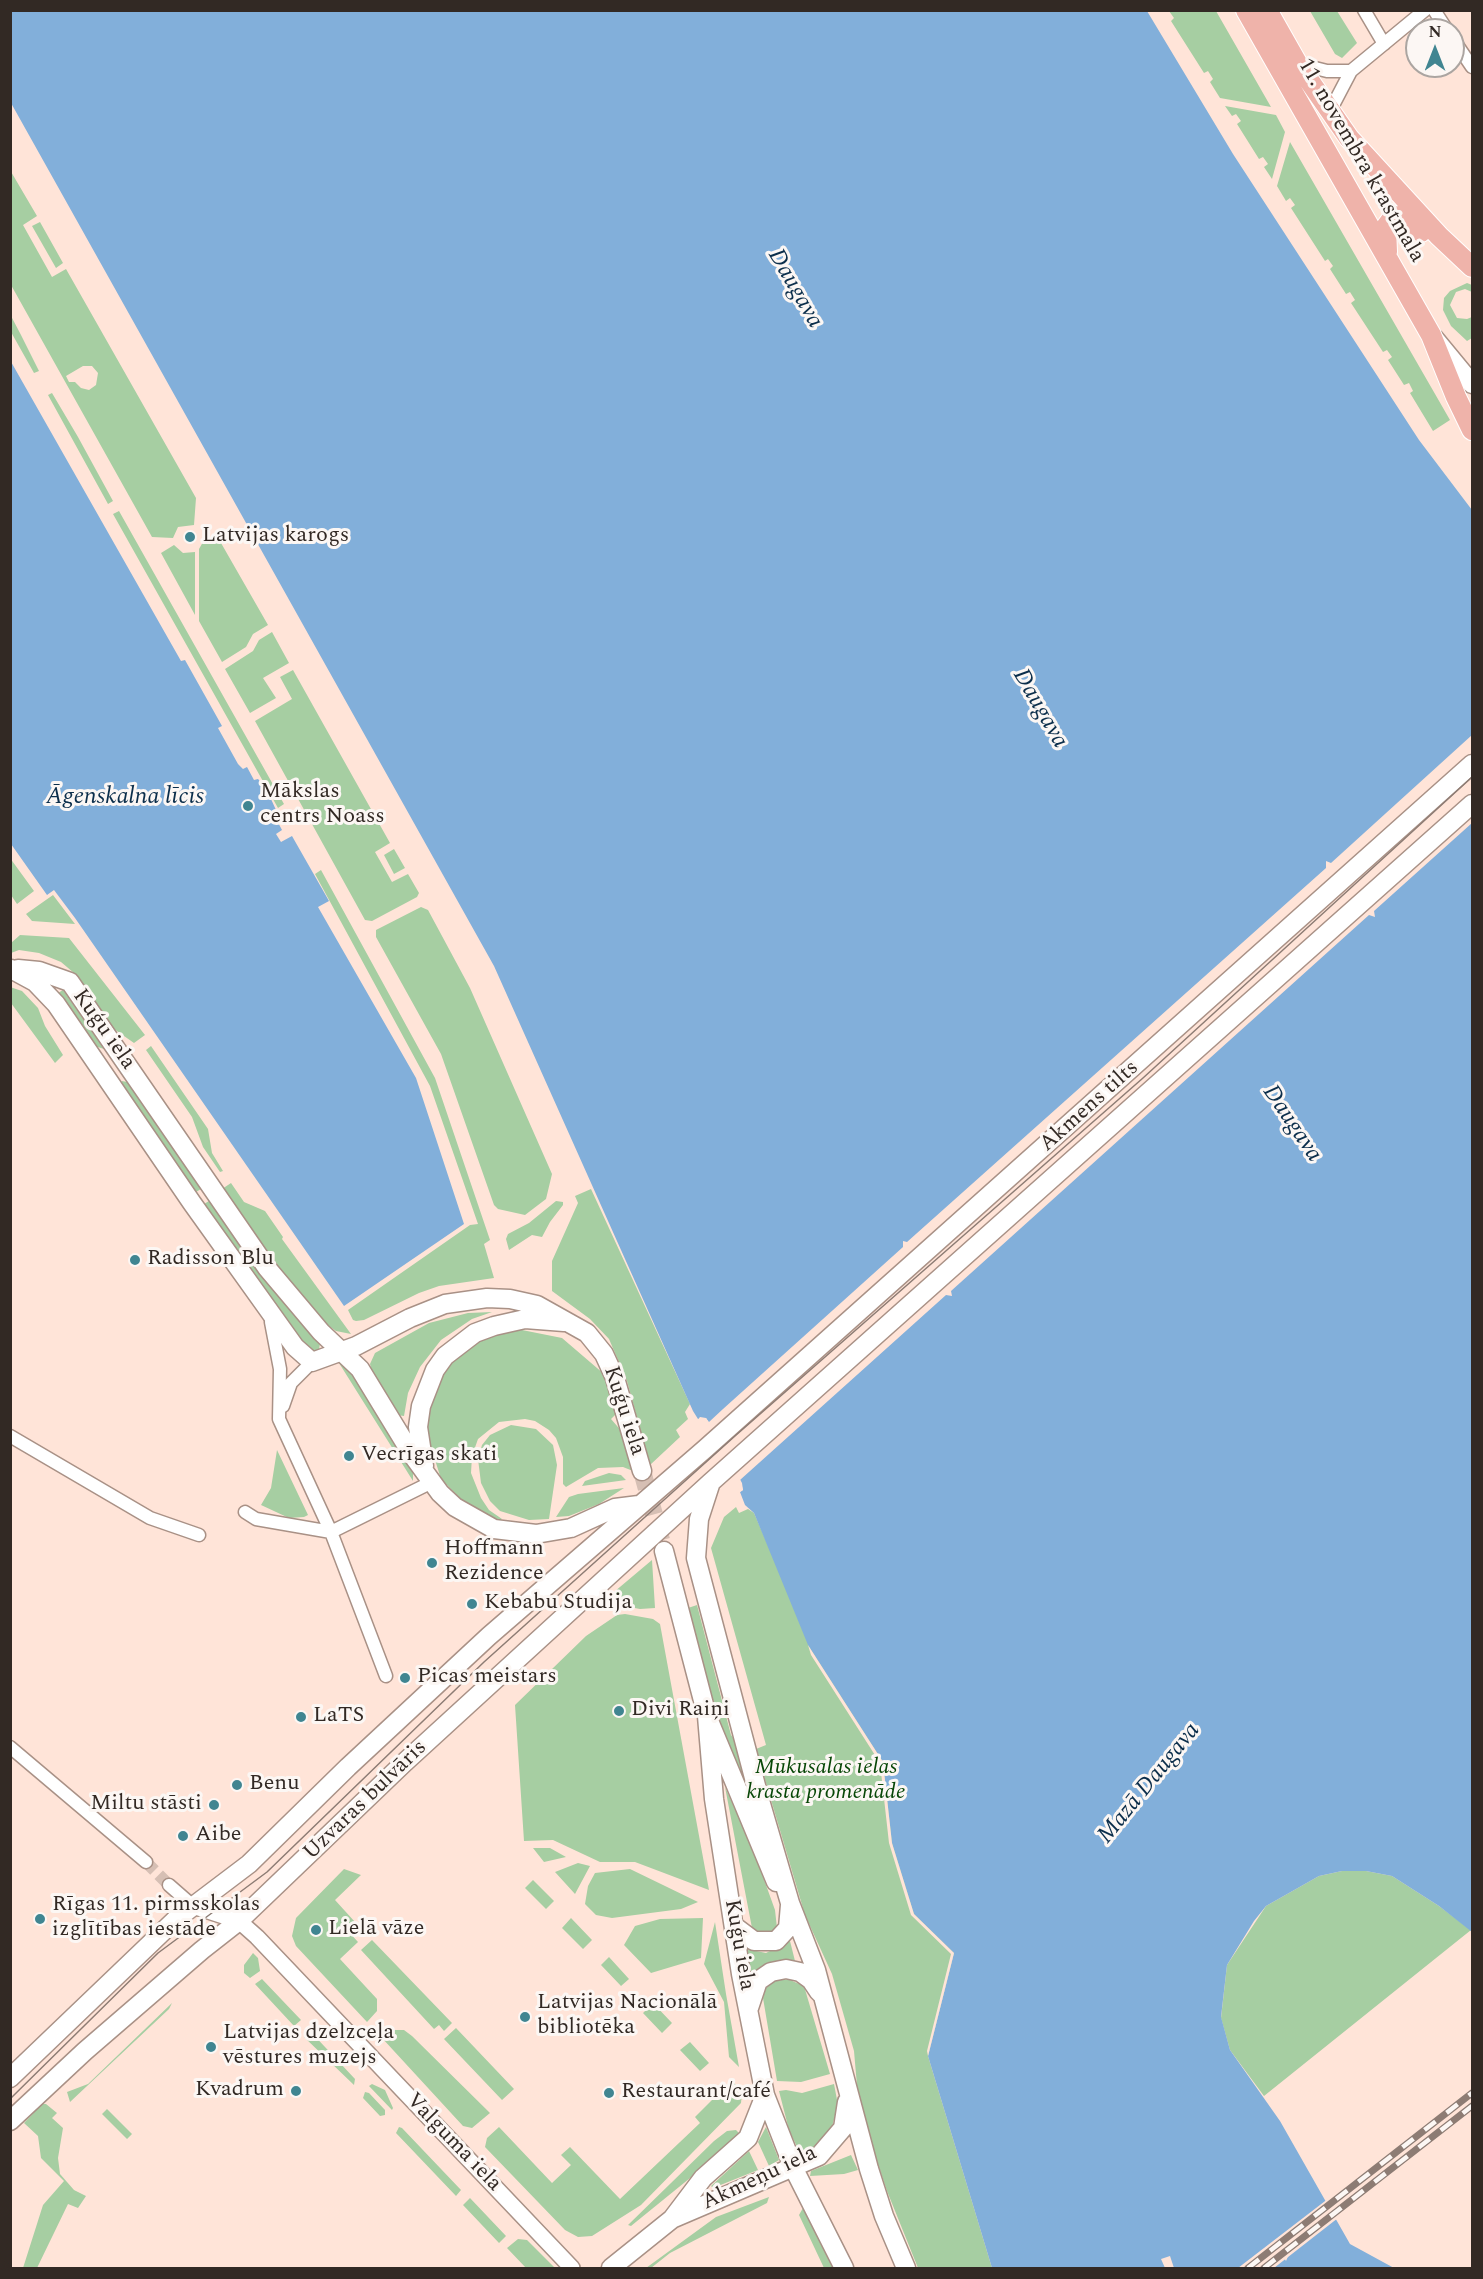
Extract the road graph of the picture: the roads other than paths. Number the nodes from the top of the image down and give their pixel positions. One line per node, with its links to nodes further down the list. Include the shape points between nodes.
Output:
1 (1246, 10): 9 (main road, 11. novembra krastmala)
2 (1267, 10): 6 (main road, 11. novembra krastmala)
3 (1364, 10): 5 (street)
4 (1425, 10): 5 (street)
5 (1384, 44): 7 (street)
6 (1297, 63): 7 (street, via 1327,71); 8 (main road, 11. novembra krastmala)
7 (1351, 71): 8 (street)
8 (1330, 111): 10 (main road, 11. novembra krastmala, via 1356,146)
9 (1389, 260): 11 (main road, via 1386,227 1390,219 1401,216); 12 (main road, 11. novembra krastmala)
10 (1473, 267)
11 (1473, 273)
12 (1431, 335): 13 (main road, 11. novembra krastmala); 16 (main road, 11. novembra krastmala)
13 (1449, 355): 14 (main road); 15 (main road, 11. novembra krastmala)
14 (1473, 370)
15 (1473, 384)
16 (1468, 414): 17 (main road, 11. novembra krastmala)
17 (1473, 430)
18 (1473, 764): 29 (main road, Akmens tilts)
19 (1473, 804): 32 (main road, Akmens tilts)
20 (11, 969): 21 (main road, Kuģu iela, via 39,971 70,982); 22 (main road, Kuģu iela, via 35,982 56,1004)
21 (132, 1070): 22 (main road, via 115,1062 108,1066); 25 (main road, Kuģu iela, via 267,1268)
22 (109, 1084): 23 (main road, Kuģu iela)
23 (266, 1307): 26 (main road, Kuģu iela, via 295,1347); 27 (street, Kuģu iela, via 276,1335 280,1369)
24 (573, 1323): 25 (main road, Kuģu iela, via 523,1301 472,1298 432,1308); 30 (main road, Kuģu iela, via 587,1333 610,1365); 31 (main road, via 525,1319 510,1322 475,1333 445,1356 430,1379 418,1427)
25 (342, 1352): 26 (main road, Kuģu iela); 31 (main road, via 360,1370)
26 (312, 1362): 27 (street, Kuģu iela, via 291,1383)
27 (279, 1419): 35 (street, Kuģu iela)
28 (10, 1436): 36 (street, via 150,1518)
29 (705, 1449): 33 (main road, Uzvaras bulvāris)
30 (642, 1471)
31 (428, 1476): 33 (main road, via 465,1515 494,1529 524,1534 571,1528 615,1508); 35 (street)
32 (714, 1479): 43 (main road, Kuģu iela, via 699,1519 696,1558); 45 (main road, Uzvaras bulvāris, via 405,1762)
33 (639, 1505): 44 (main road, Uzvaras bulvāris, via 439,1682 249,1864)
34 (251, 1516): 35 (street)
35 (332, 1533): 38 (street, Kuģu iela)
36 (199, 1535)
37 (664, 1551): 39 (main road, Kuģu iela)
38 (386, 1676)
39 (707, 1716): 43 (main road, Kuģu iela, via 774,1879); 46 (main road, Kuģu iela, via 714,1799)
40 (10, 1746): 41 (street)
41 (146, 1862)
42 (170, 1885): 44 (street, Valguma iela)
43 (790, 1904): 46 (main road, via 788,1928 776,1941 754,1941); 47 (main road, Kuģu iela)
44 (193, 1906): 45 (street, Valguma iela); 49 (main road, Uzvaras bulvāris)
45 (239, 1921): 52 (main road, Uzvaras bulvāris); 55 (street, Valguma iela)
46 (734, 1926): 48 (main road, Kuģu iela)
47 (824, 1998): 48 (main road, via 811,1980 786,1969 771,1972 758,1981); 51 (main road, Kuģu iela)
48 (749, 2008): 50 (main road, Kuģu iela)
49 (10, 2078)
50 (765, 2094): 53 (main road, Kuģu iela); 54 (main road, Akmeņu iela, via 748,2138 704,2178)
51 (848, 2095): 53 (main road, Akmeņu iela, via 843,2128 819,2156); 58 (main road, Kuģu iela, via 873,2185)
52 (10, 2121)
53 (794, 2169): 54 (main road, Akmeņu iela); 57 (main road, Kuģu iela)
54 (672, 2219): 56 (main road, Akmeņu iela)
55 (572, 2268)
56 (611, 2268)
57 (844, 2268)
58 (906, 2268)

